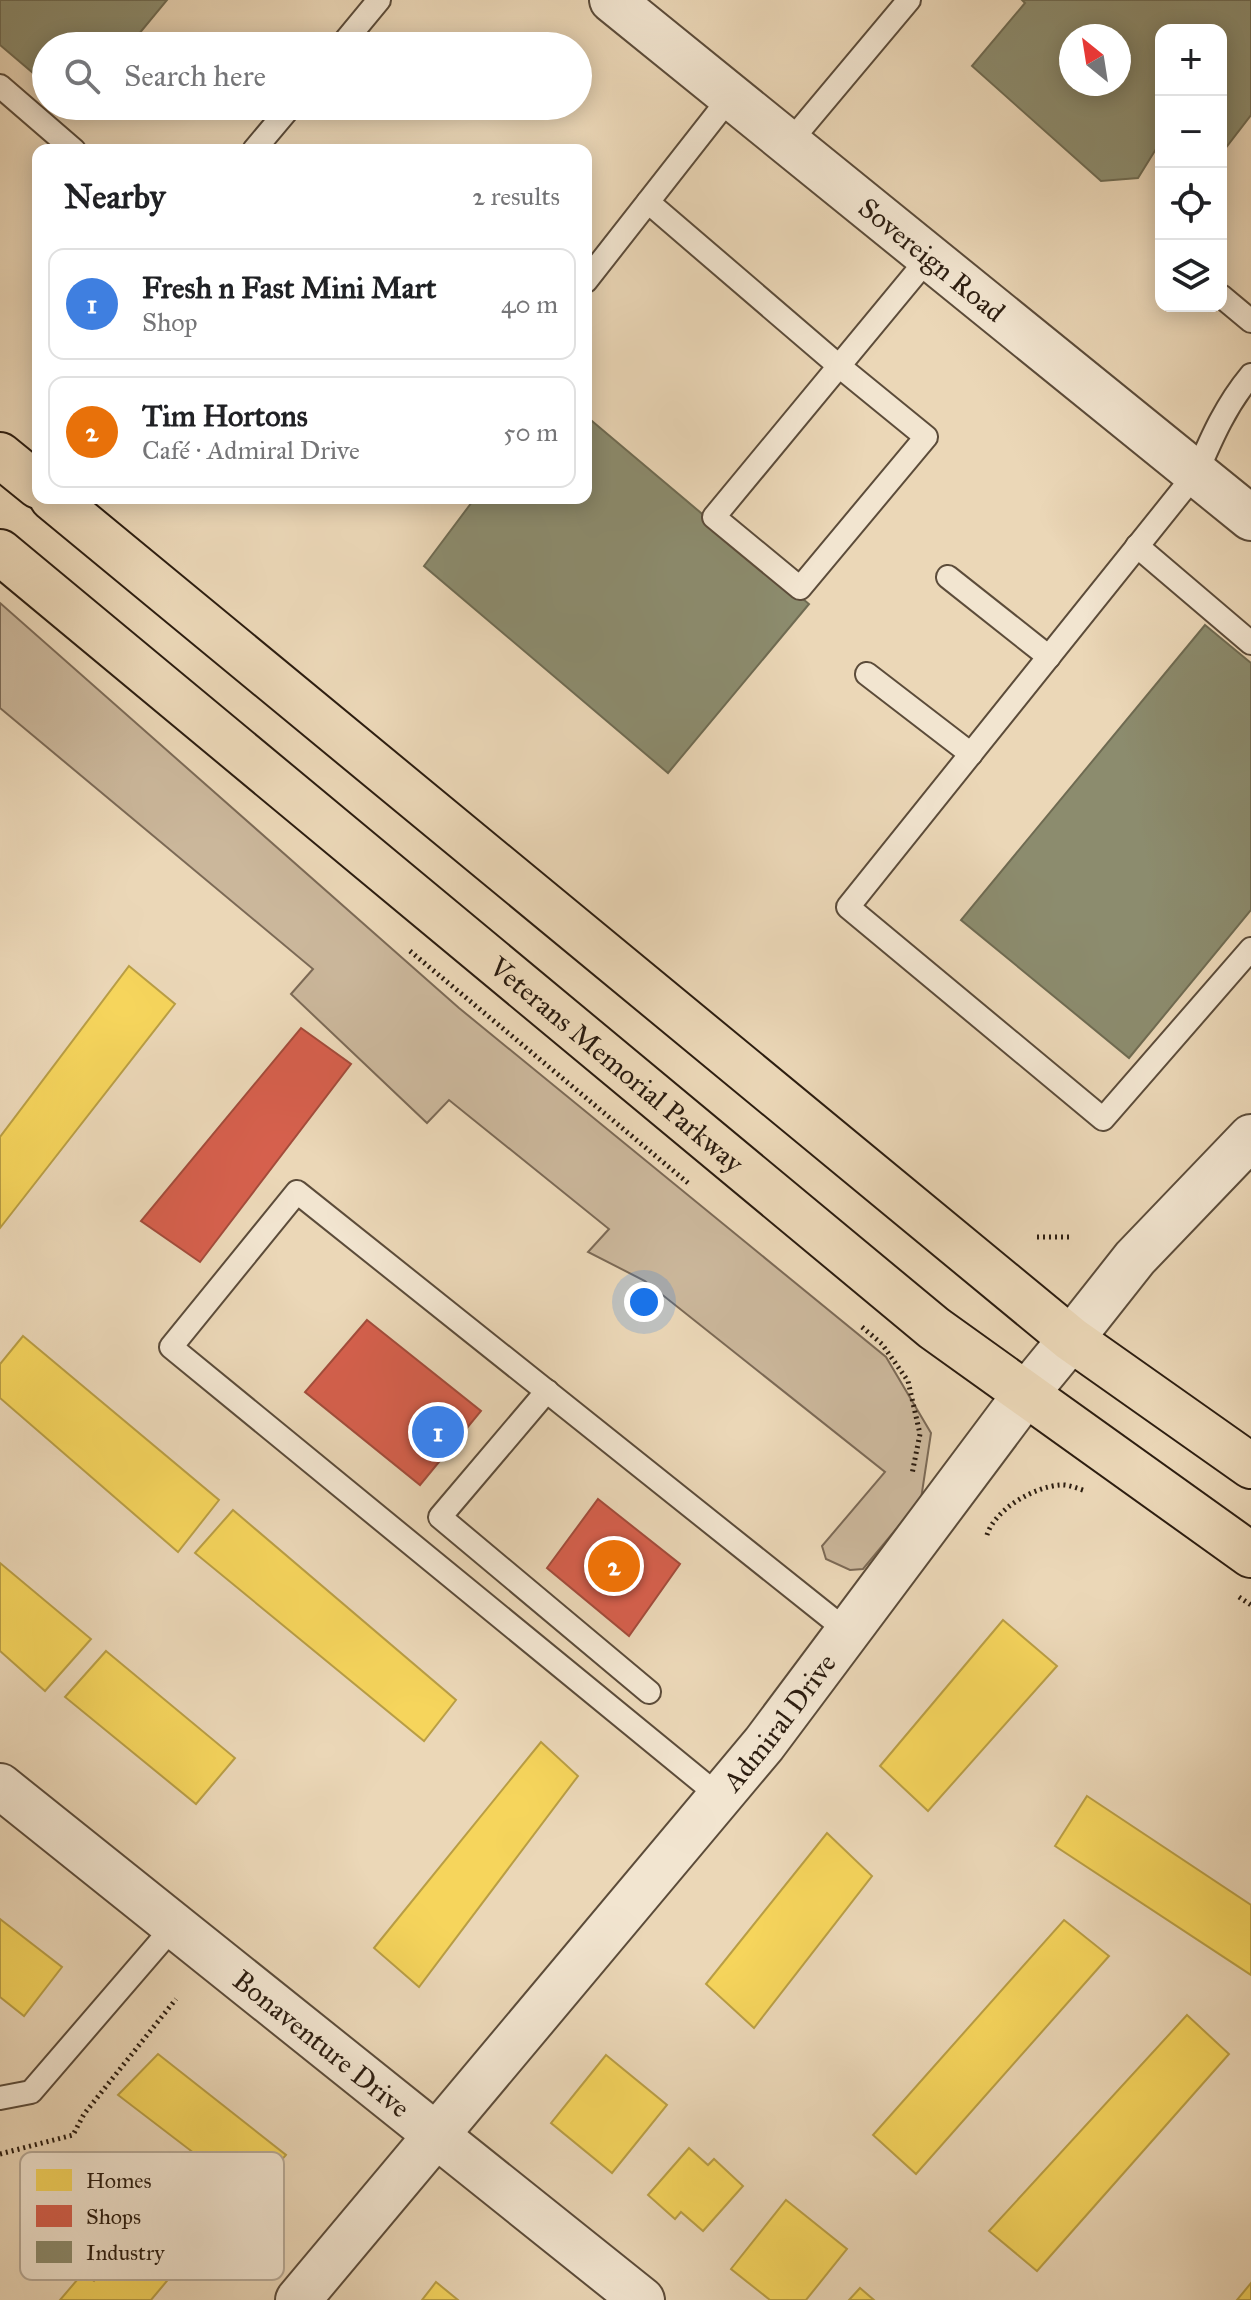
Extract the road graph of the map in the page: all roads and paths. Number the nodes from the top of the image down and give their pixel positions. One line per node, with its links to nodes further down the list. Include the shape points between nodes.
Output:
1 (379, 0): 4 (lane)
2 (612, 0): 6 (street, Sovereign Road)
3 (909, 0): 10 (lane)
4 (353, 32)
5 (0, 86): 7 (lane)
6 (731, 96): 10 (street, Sovereign Road); 13 (lane)
7 (32, 114)
8 (39, 120): 11 (lane)
9 (279, 120): 12 (lane)
10 (789, 143): 14 (street, Sovereign Road)
11 (67, 144)
12 (259, 144)
13 (648, 202): 15 (lane); 18 (lane)
14 (930, 256): 18 (lane); 21 (street, Sovereign Road)
15 (592, 273)
16 (1227, 301): 17 (lane)
17 (1251, 321)
18 (839, 366): 18 (lane, via 714,517 800,588 926,437)
19 (1251, 375): 21 (lane, via 1215,429)
20 (0, 455): 22 (highway)
21 (1197, 472): 24 (street, Sovereign Road); 25 (lane)
22 (32, 481)
23 (59, 504): 36 (highway)
24 (1251, 518)
25 (1137, 546): 28 (lane); 29 (lane)
26 (0, 552): 39 (highway, Veterans Memorial Parkway, via 934,1328)
27 (948, 577): 29 (lane)
28 (1251, 643)
29 (1049, 657): 31 (lane)
30 (867, 674): 31 (lane)
31 (971, 754): 32 (lane, via 848,907 1103,1119)
32 (1251, 949)
33 (1251, 1137): 36 (street, Admiral Drive, via 1135,1258)
34 (1037, 1237): 35 (path)
35 (1069, 1237)
36 (1071, 1339): 39 (street, Admiral Drive); 40 (highway)
37 (908, 1381): 41 (path, via 920,1434)
38 (547, 1391): 45 (lane); 46 (lane, via 440,1517); 48 (lane, via 297,1192 171,1347)
39 (1025, 1395): 44 (highway, Veterans Memorial Parkway); 45 (street, Admiral Drive)
40 (1251, 1466)
41 (910, 1483)
42 (1085, 1490): 43 (path, via 1061,1485 1021,1498 991,1523)
43 (987, 1535)
44 (1251, 1555)
45 (847, 1631): 48 (street, Admiral Drive)
46 (649, 1692)
47 (0, 1786): 49 (street, Bonaventure Drive)
48 (719, 1796): 52 (street, Admiral Drive)
49 (174, 1926): 51 (lane, via 31,2092); 52 (street, Bonaventure Drive)
50 (176, 1999): 53 (path, via 73,2135)
51 (0, 2098)
52 (435, 2136): 54 (street, Admiral Drive); 55 (street, Bonaventure Drive)
53 (0, 2154)
54 (298, 2300)
55 (642, 2300)

